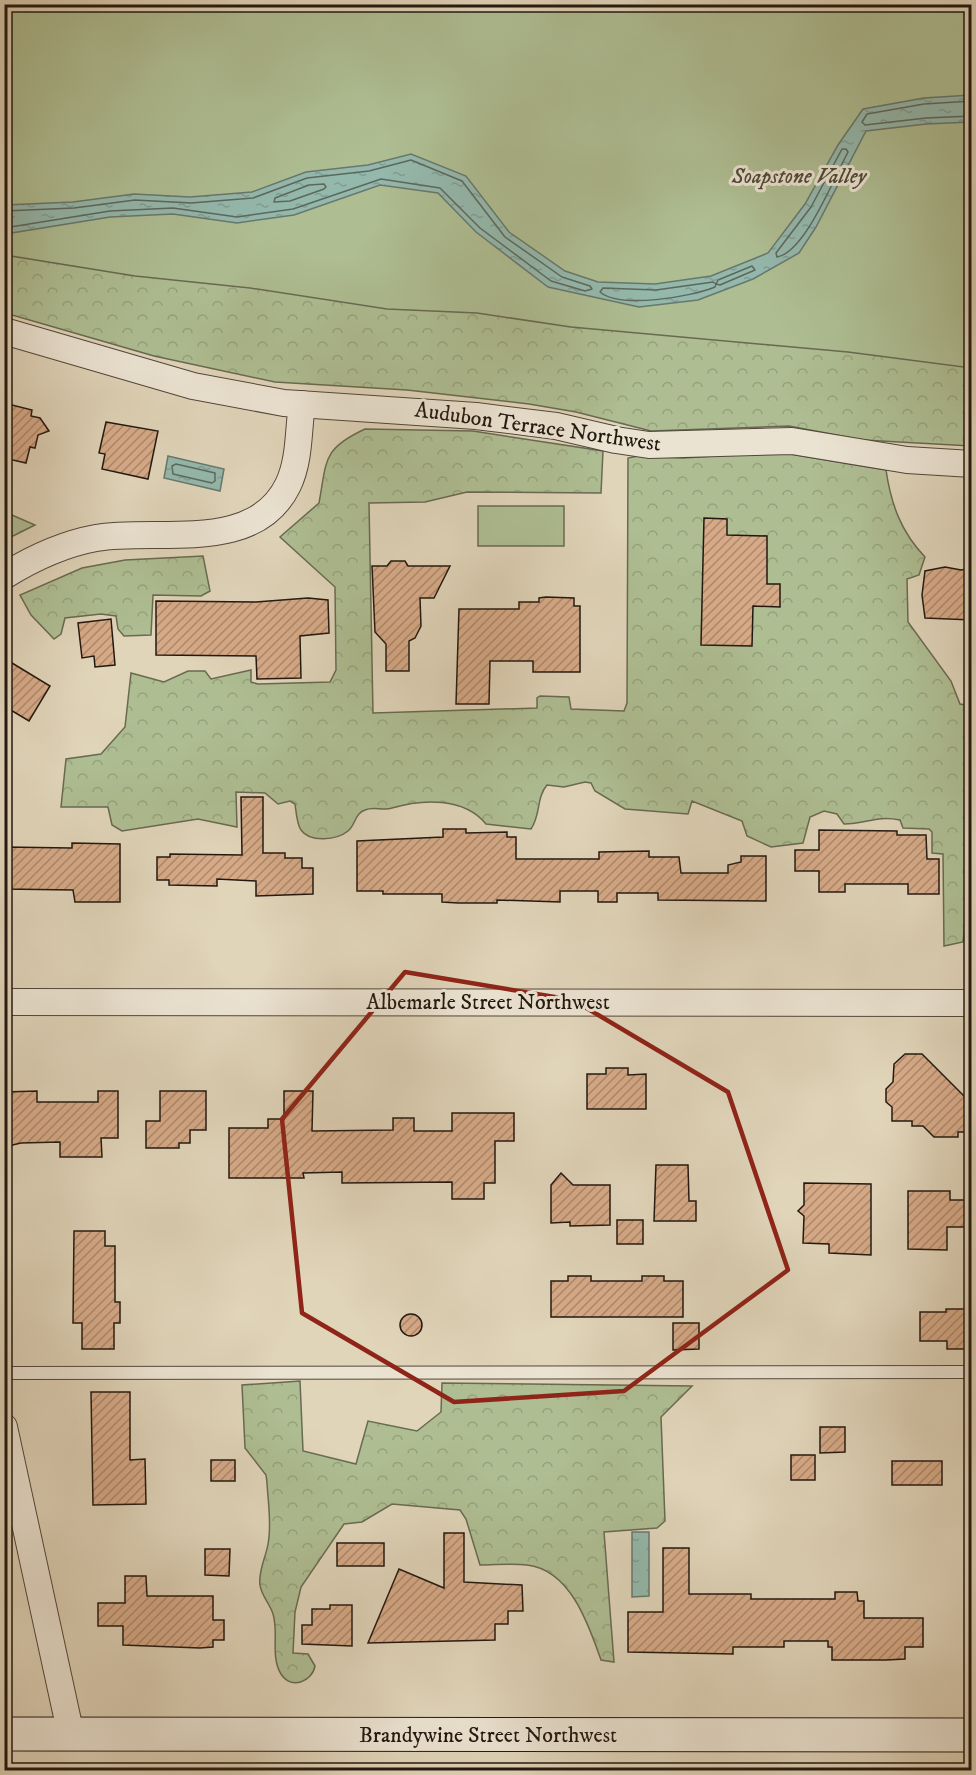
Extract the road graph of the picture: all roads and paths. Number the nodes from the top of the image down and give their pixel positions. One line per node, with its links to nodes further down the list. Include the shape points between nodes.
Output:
1 (4, 332): 2 (street, Audubon Terrace Northwest, via 193,386)
2 (302, 404): 3 (street, Audubon Terrace Northwest, via 476,416 556,426 640,444 792,441 907,460); 4 (street, via 294,469 282,494 261,515 219,531 108,537 76,543 36,558)
3 (972, 464)
4 (4, 576)
5 (4, 1002): 6 (street, Albemarle Street Northwest)
6 (972, 1003)
7 (972, 1372): 8 (lane)
8 (4, 1373)
9 (4, 1427): 11 (street)
10 (4, 1734): 11 (street, Brandywine Street Northwest)
11 (71, 1735): 12 (street, Brandywine Street Northwest)
12 (972, 1735)

